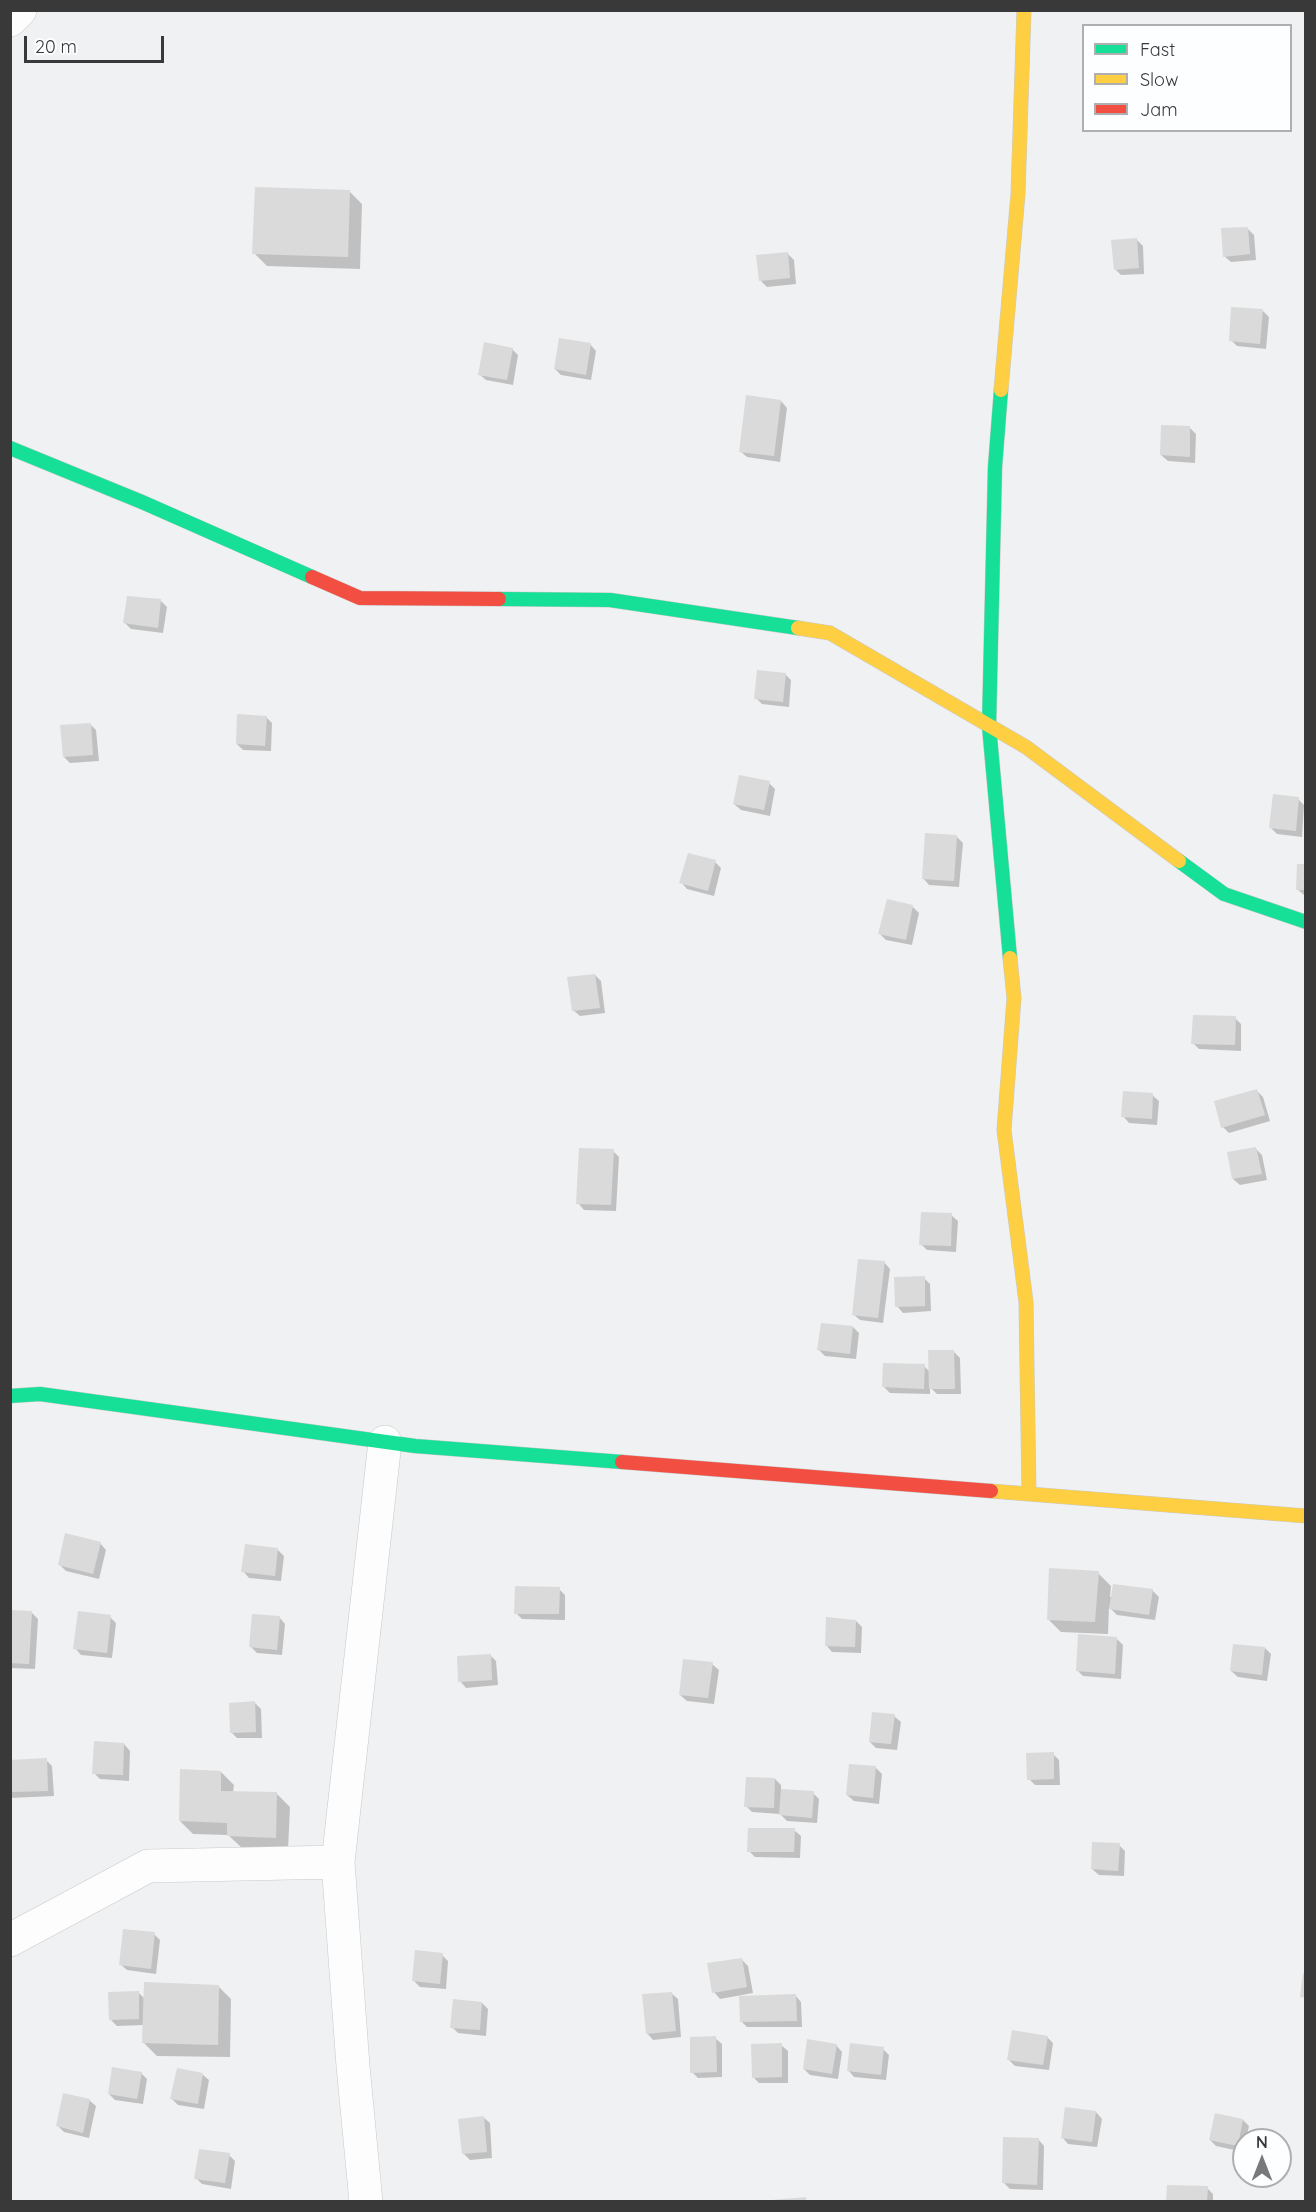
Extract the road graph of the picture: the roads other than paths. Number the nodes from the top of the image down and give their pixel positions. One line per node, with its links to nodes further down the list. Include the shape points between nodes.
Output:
1 (20, 10): 3 (street)
2 (1024, 10): 5 (street, via 1018,194 995,467)
3 (10, 20)
4 (10, 448): 5 (street, via 360,598 610,600 830,633)
5 (989, 726): 6 (street, via 1026,747 1224,894); 9 (street, via 1014,998 1004,1130 1026,1302)
6 (1305, 922)
7 (10, 1396): 8 (street, via 40,1394)
8 (385, 1442): 9 (street); 11 (street)
9 (1029, 1493): 10 (street)
10 (1305, 1516)
11 (338, 1862): 12 (street, via 148,1866); 13 (street)
12 (10, 1940)
13 (366, 2202)

